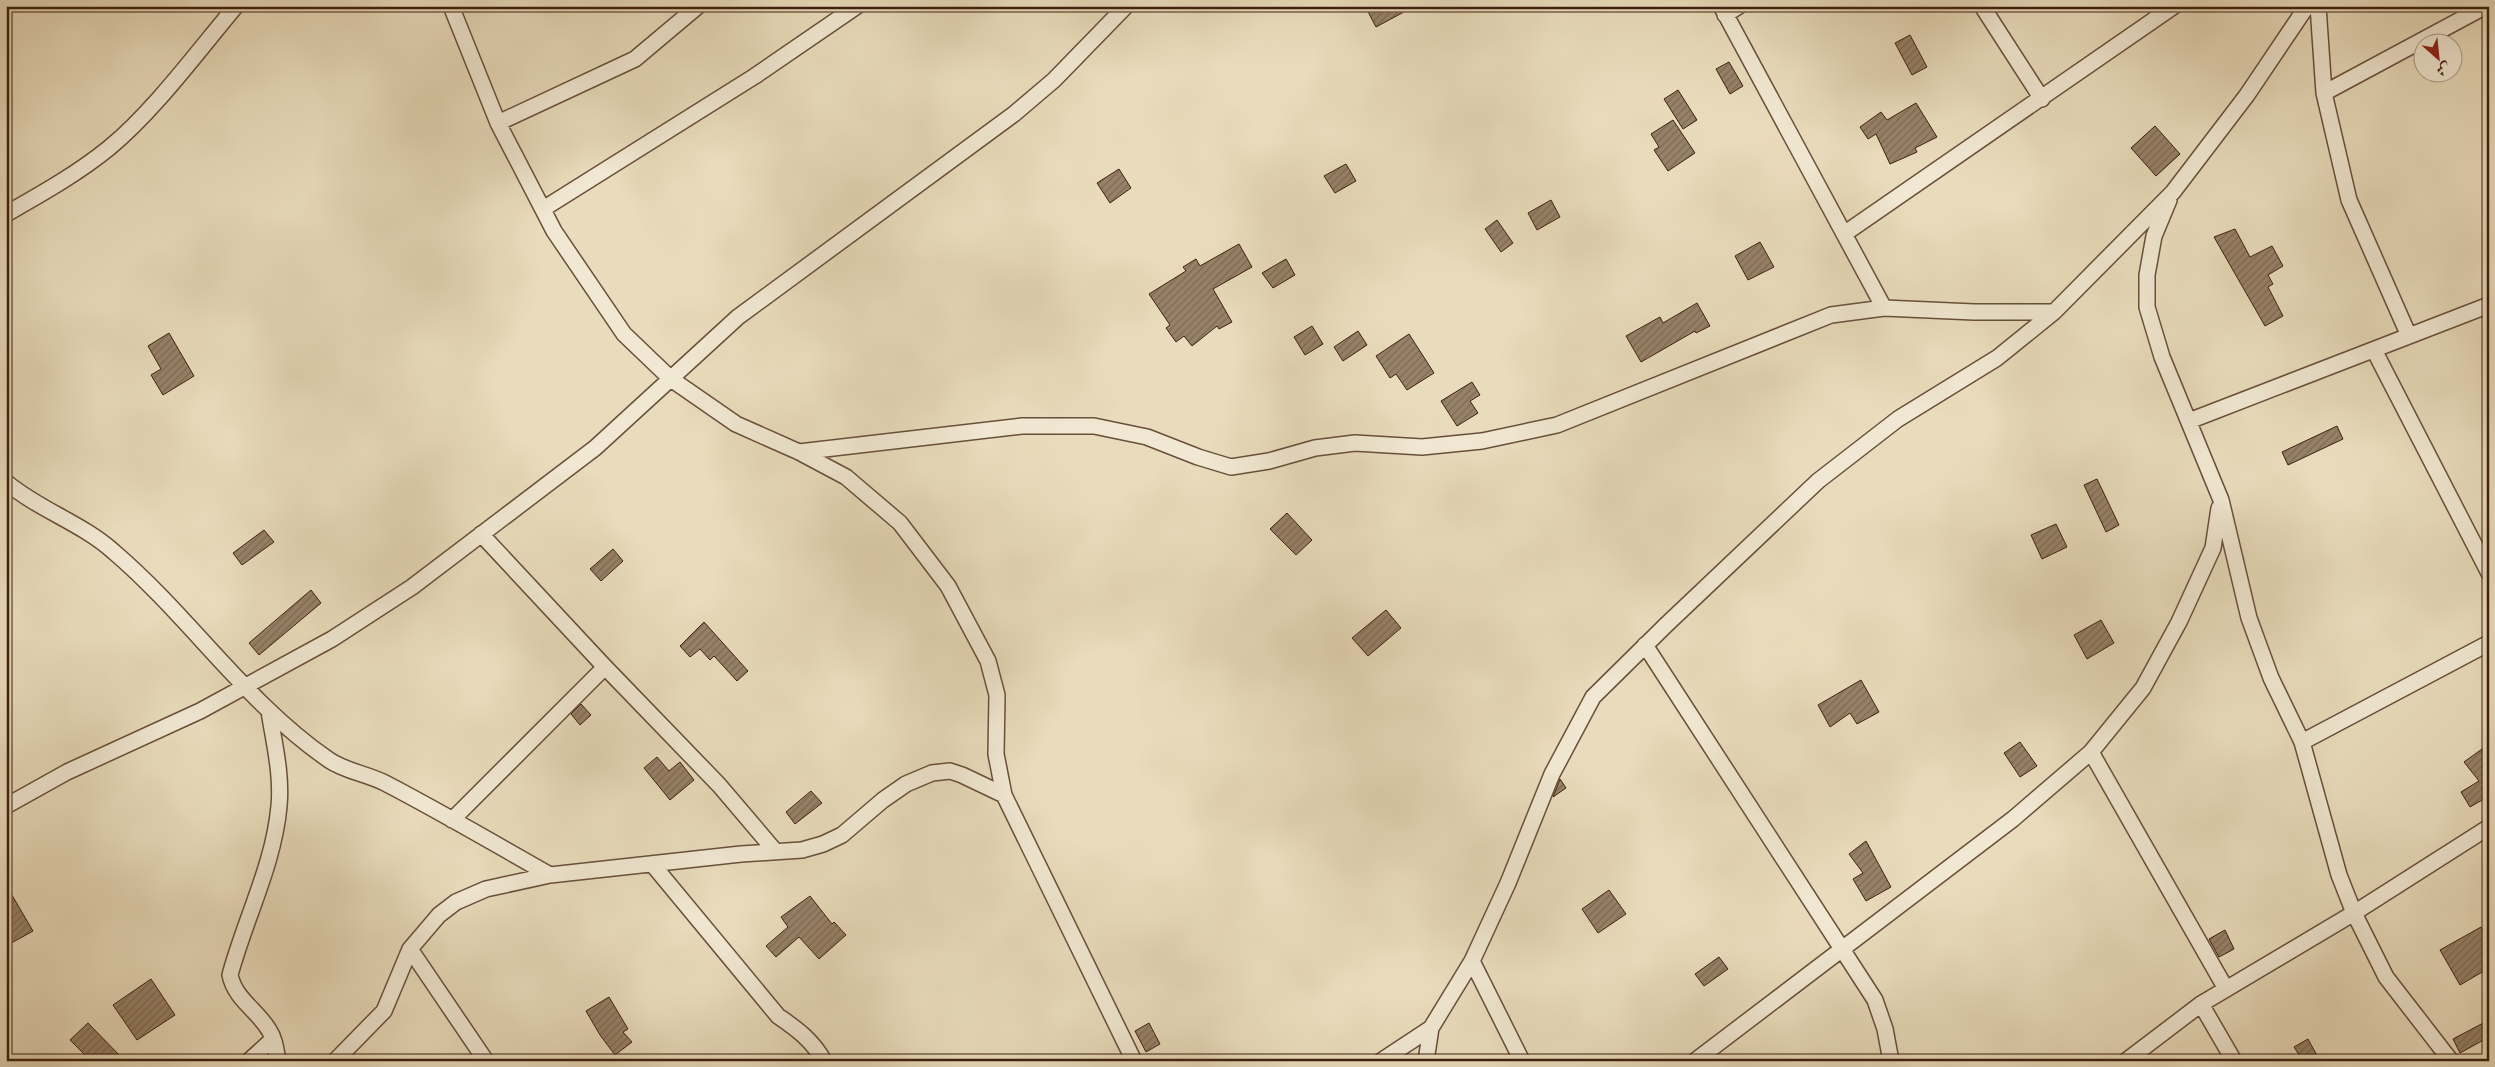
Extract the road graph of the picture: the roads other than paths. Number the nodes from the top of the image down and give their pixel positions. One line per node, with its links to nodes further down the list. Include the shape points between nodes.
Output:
1 (236, 6): 18 (street, via 143,115 109,148 61,182)
2 (451, 6): 15 (street)
3 (698, 6): 15 (street, via 635,59)
4 (857, 6): 17 (street, via 755,76)
5 (1126, 6): 25 (street, via 1054,80 1014,114 738,317)
6 (1739, 6): 12 (street)
7 (1982, 6): 14 (street)
8 (2174, 6): 14 (street)
9 (2307, 6): 16 (street, via 2247,95)
10 (2318, 6): 13 (street)
11 (2486, 6): 13 (street)
12 (1723, 10): 19 (street)
13 (2324, 93): 23 (street, via 2349,200)
14 (2042, 99): 19 (street)
15 (498, 123): 17 (street)
16 (2173, 192): 22 (street); 26 (street, via 2154,236 2147,275 2147,307 2162,357)
17 (543, 209): 25 (street, via 554,231 624,334)
18 (6, 214)
19 (1844, 234): 21 (street)
20 (2489, 305): 23 (street)
21 (1884, 308): 22 (street); 27 (street, via 1831,315 1557,425 1482,441 1422,447 1354,443 1315,448 1269,461 1231,467 1198,458 1147,436 1094,426 1022,426)
22 (2054, 312): 33 (street, via 1997,358 1898,420 1818,481)
23 (2409, 336): 24 (street)
24 (2374, 350): 26 (street); 31 (street)
25 (671, 379): 27 (street, via 736,424); 30 (street, via 595,448)
26 (2189, 421): 29 (street)
27 (798, 452): 39 (street, via 846,477 900,523 948,586 988,661 997,695 996,754)
28 (6, 482): 35 (street, via 114,551)
29 (2221, 500): 37 (street, via 2248,618 2271,678); 38 (street, via 2213,548 2179,622 2143,688)
30 (481, 534): 34 (street); 35 (street, via 412,586 348,628)
31 (2489, 573)
32 (2489, 643): 37 (street)
33 (1645, 645): 48 (street); 49 (street, via 1593,698 1552,774)
34 (605, 668): 41 (street); 43 (street, via 719,785)
35 (245, 687): 36 (street); 40 (street, via 67,772)
36 (269, 712): 41 (street, via 332,762 383,782); 53 (street, via 280,780 279,808 270,855 230,975 236,992)
37 (2302, 742): 46 (street)
38 (2091, 752): 48 (street, via 2013,819); 50 (street)
39 (1004, 795): 43 (street, via 950,771 932,773 906,784 842,835 802,850); 59 (street)
40 (6, 806)
41 (452, 820): 45 (street)
42 (2489, 827): 46 (street)
43 (776, 852): 44 (street)
44 (654, 865): 45 (street); 58 (street, via 778,1016 803,1033)
45 (550, 875): 47 (street, via 486,889 456,902 439,915)
46 (2354, 913): 50 (street); 67 (street, via 2386,976)
47 (410, 949): 56 (street, via 384,1011); 57 (street)
48 (1842, 949): 63 (street); 64 (street, via 1875,1000)
49 (1472, 961): 52 (street); 62 (street)
50 (2226, 989): 51 (street)
51 (2201, 1004): 65 (street); 66 (street)
52 (1431, 1028): 60 (street); 61 (street)
53 (274, 1039): 54 (street); 55 (street)
54 (249, 1061)
55 (278, 1061)
56 (335, 1061)
57 (486, 1061)
58 (824, 1061)
59 (1134, 1061)
60 (1381, 1061)
61 (1426, 1061)
62 (1522, 1061)
63 (1695, 1061)
64 (1891, 1061)
65 (2126, 1061)
66 (2234, 1061)
67 (2451, 1061)

